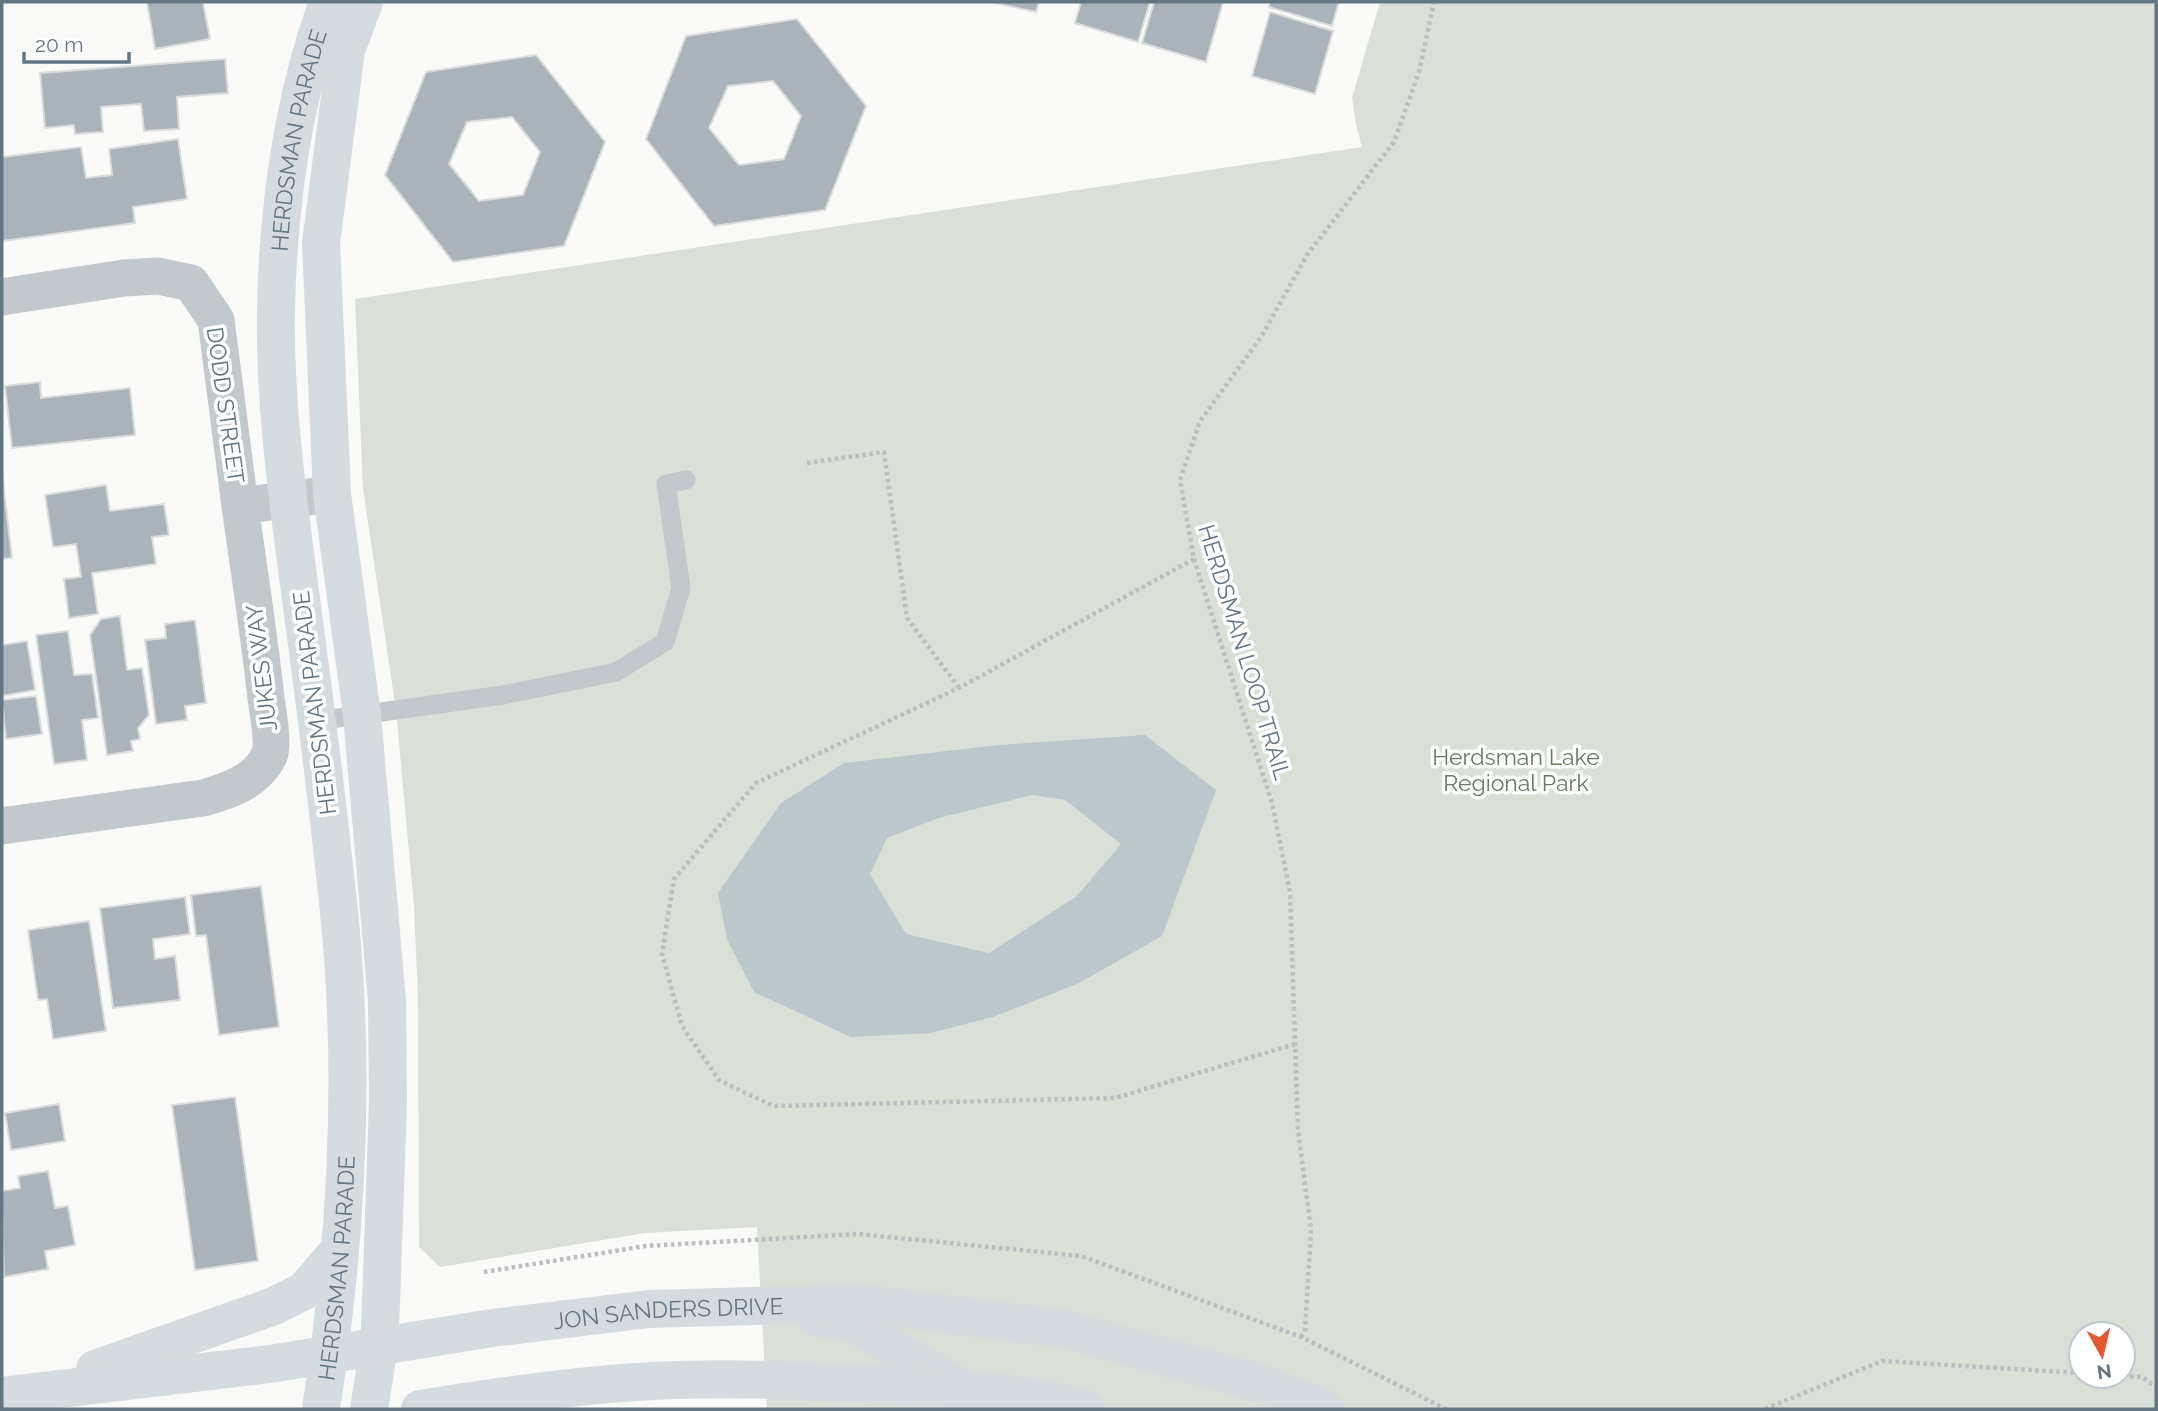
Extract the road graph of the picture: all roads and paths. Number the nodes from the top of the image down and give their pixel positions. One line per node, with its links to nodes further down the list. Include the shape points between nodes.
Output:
1 (328, 2): 8 (main road, HERDSMAN PARADE, via 313,42 293,138 280,242 278,373)
2 (364, 2): 7 (main road, HERDSMAN PARADE, via 346,50 321,243)
3 (1434, 2): 10 (path, HERDSMAN LOOP TRAIL, via 1419,72 1394,142 1307,255 1261,337 1200,421 1180,480)
4 (2, 297): 9 (street, DODD STREET, via 158,276 191,283 216,320)
5 (807, 463): 11 (path, via 884,452 907,618)
6 (686, 481): 12 (lane, via 666,484 681,588 665,642 616,672 503,695)
7 (332, 494): 8 (street, DODD STREET); 12 (main road, HERDSMAN PARADE)
8 (289, 499): 9 (street, DODD STREET); 13 (main road, HERDSMAN PARADE)
9 (240, 506): 14 (street, JUKES WAY, via 270,755 256,774 233,789 203,798)
10 (1194, 559): 11 (path); 15 (path, HERDSMAN LOOP TRAIL, via 1272,803 1290,892)
11 (958, 688): 15 (path, via 756,783 674,879 662,954 682,1026 719,1080 773,1106 1115,1098)
12 (362, 715): 13 (lane); 20 (main road, HERDSMAN PARADE, via 387,1002)
13 (317, 721): 16 (main road, HERDSMAN PARADE, via 345,1006 348,1101)
14 (2, 827)
15 (1295, 1044): 19 (path, HERDSMAN LOOP TRAIL, via 1298,1130 1311,1230 1305,1332)
16 (340, 1249): 21 (main road, HERDSMAN PARADE); 26 (main road, via 304,1291 274,1306)
17 (484, 1272): 19 (path, via 646,1246 858,1234 1081,1256)
18 (761, 1306): 20 (main road, JON SANDERS DRIVE, via 649,1309); 25 (main road, via 856,1325); 31 (main road, JON SANDERS DRIVE, via 856,1303 1064,1329 1269,1386)
19 (1301, 1337): 32 (path)
20 (379, 1346): 21 (main road, JON SANDERS DRIVE); 28 (main road, HERDSMAN PARADE)
21 (330, 1354): 26 (main road, JON SANDERS DRIVE); 27 (main road, HERDSMAN PARADE)
22 (2067, 1372): 33 (path, via 1882,1361)
23 (2137, 1377): 24 (path)
24 (2156, 1387)
25 (964, 1390): 29 (main road, via 653,1381); 30 (main road, via 1047,1398)
26 (15, 1394)
27 (321, 1409)
28 (369, 1409)
29 (420, 1409)
30 (1086, 1409)
31 (1325, 1409)
32 (1446, 1409)
33 (1765, 1409)

